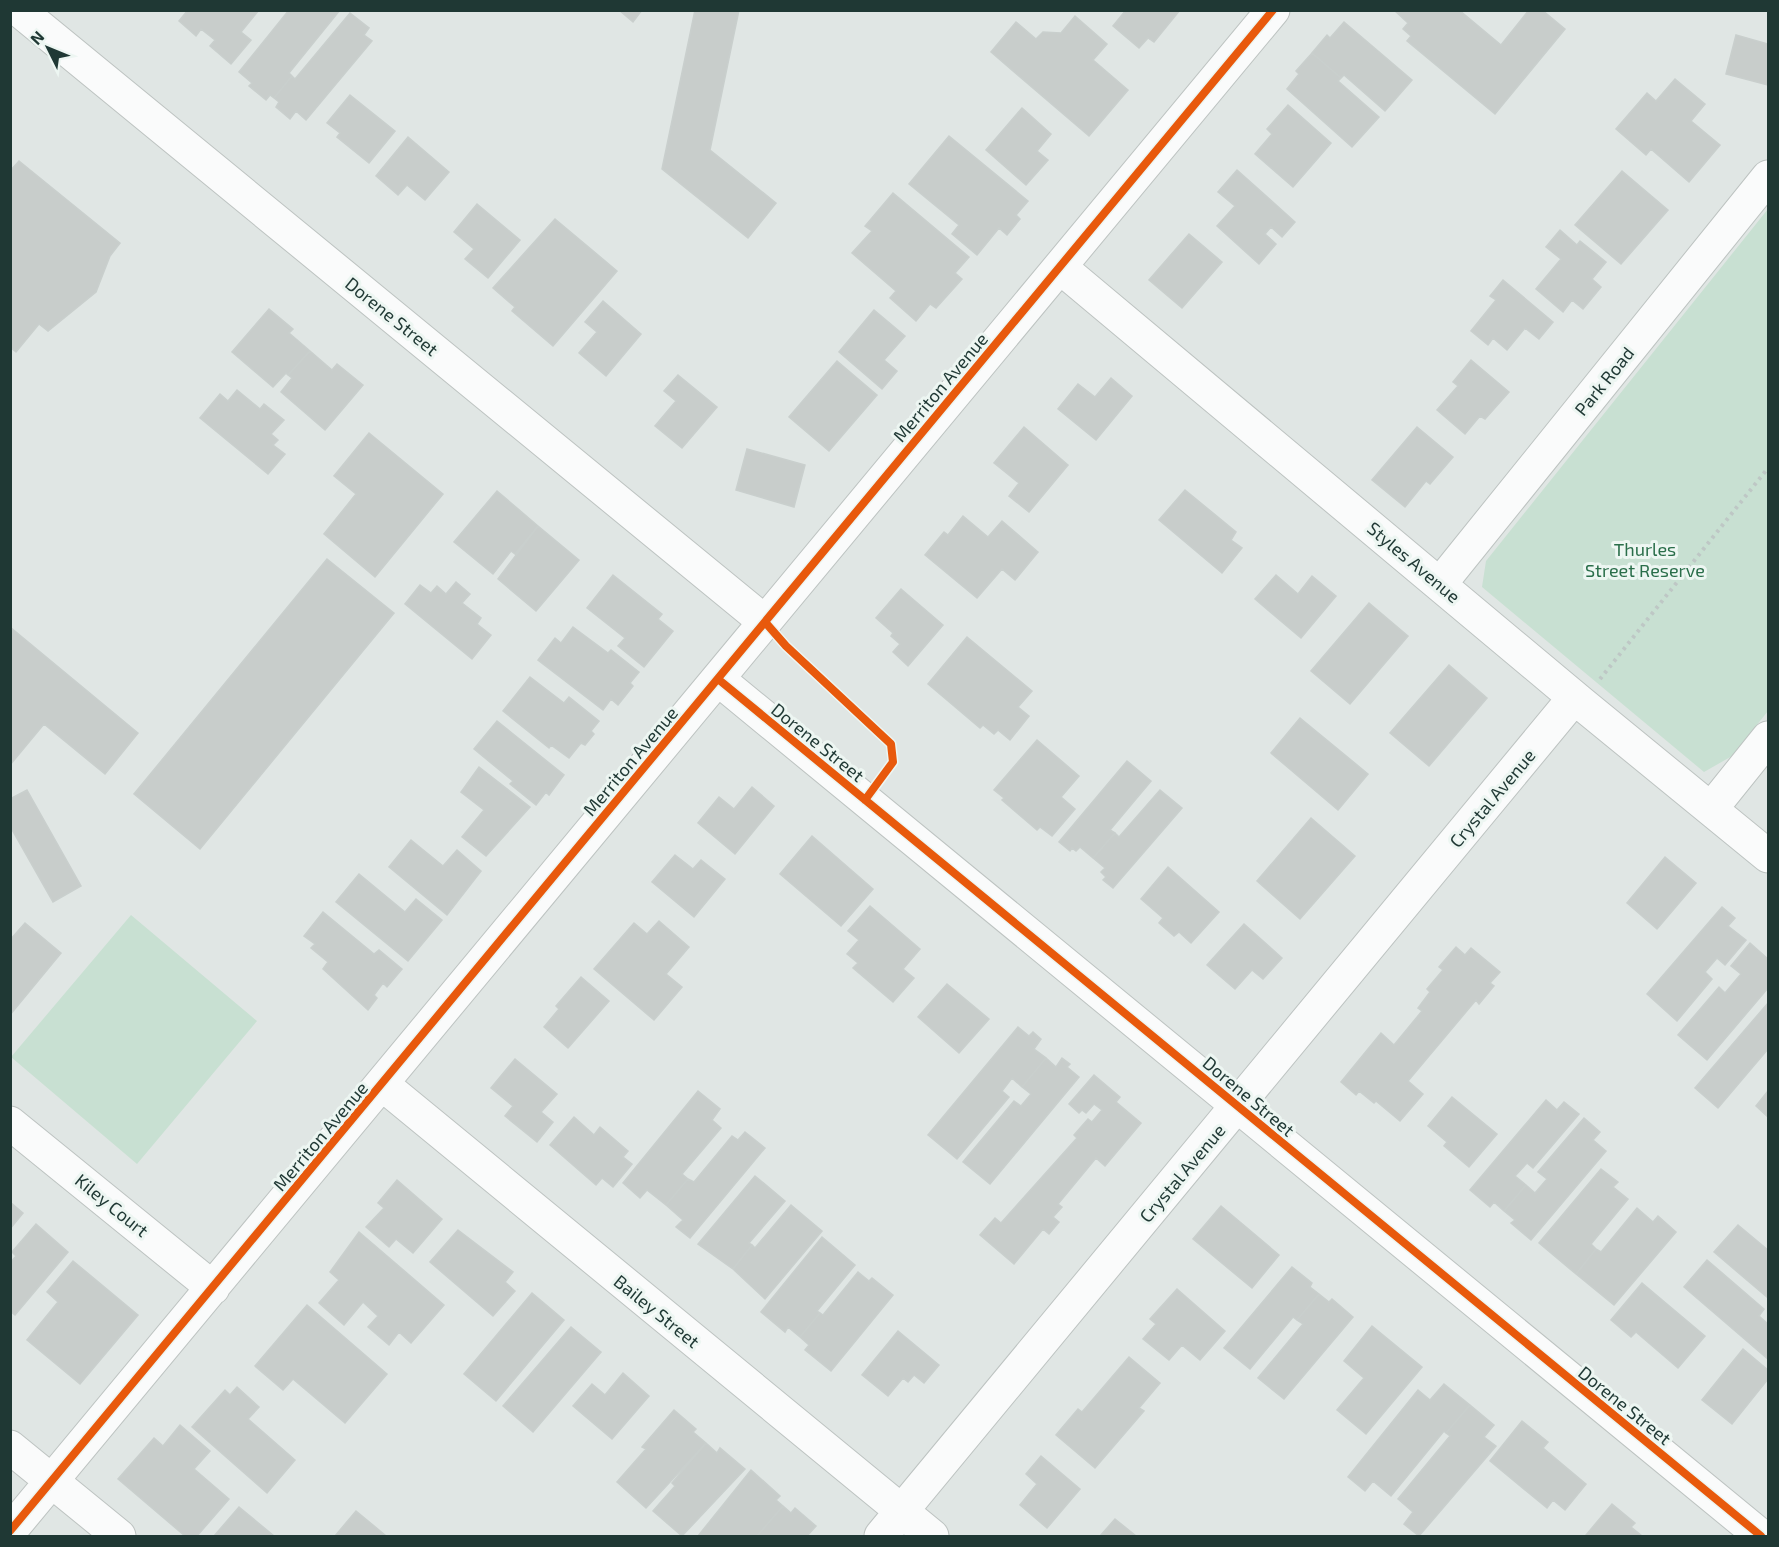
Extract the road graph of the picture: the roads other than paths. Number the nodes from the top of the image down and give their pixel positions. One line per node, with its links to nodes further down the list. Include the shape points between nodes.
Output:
1 (19, 10): 6 (street, Dorene Street)
2 (1273, 10): 4 (street, Merriton Avenue)
3 (1768, 177): 5 (street, Park Road)
4 (1060, 267): 5 (street, Styles Avenue); 6 (street, Merriton Avenue)
5 (1440, 584): 8 (street, Styles Avenue)
6 (765, 622): 7 (street, Merriton Avenue)
7 (718, 679): 12 (street, Merriton Avenue); 13 (street, Dorene Street)
8 (1578, 700): 10 (street, Styles Avenue); 13 (street, Crystal Avenue)
9 (1768, 738): 10 (street)
10 (1711, 809): 11 (street, Styles Avenue)
11 (1768, 856)
12 (382, 1084): 15 (street, Merriton Avenue); 18 (street, Bailey Street)
13 (1237, 1106): 18 (street, Crystal Avenue); 19 (street, Dorene Street)
14 (10, 1123): 15 (street, Kiley Court)
15 (213, 1288): 17 (street, Merriton Avenue)
16 (10, 1447): 17 (street)
17 (52, 1481): 20 (street, Merriton Avenue); 21 (street)
18 (902, 1512): 22 (street, Crystal Avenue); 23 (street, Bailey Street)
19 (1761, 1531)
20 (10, 1532)
21 (119, 1536)
22 (881, 1536)
23 (932, 1536)

